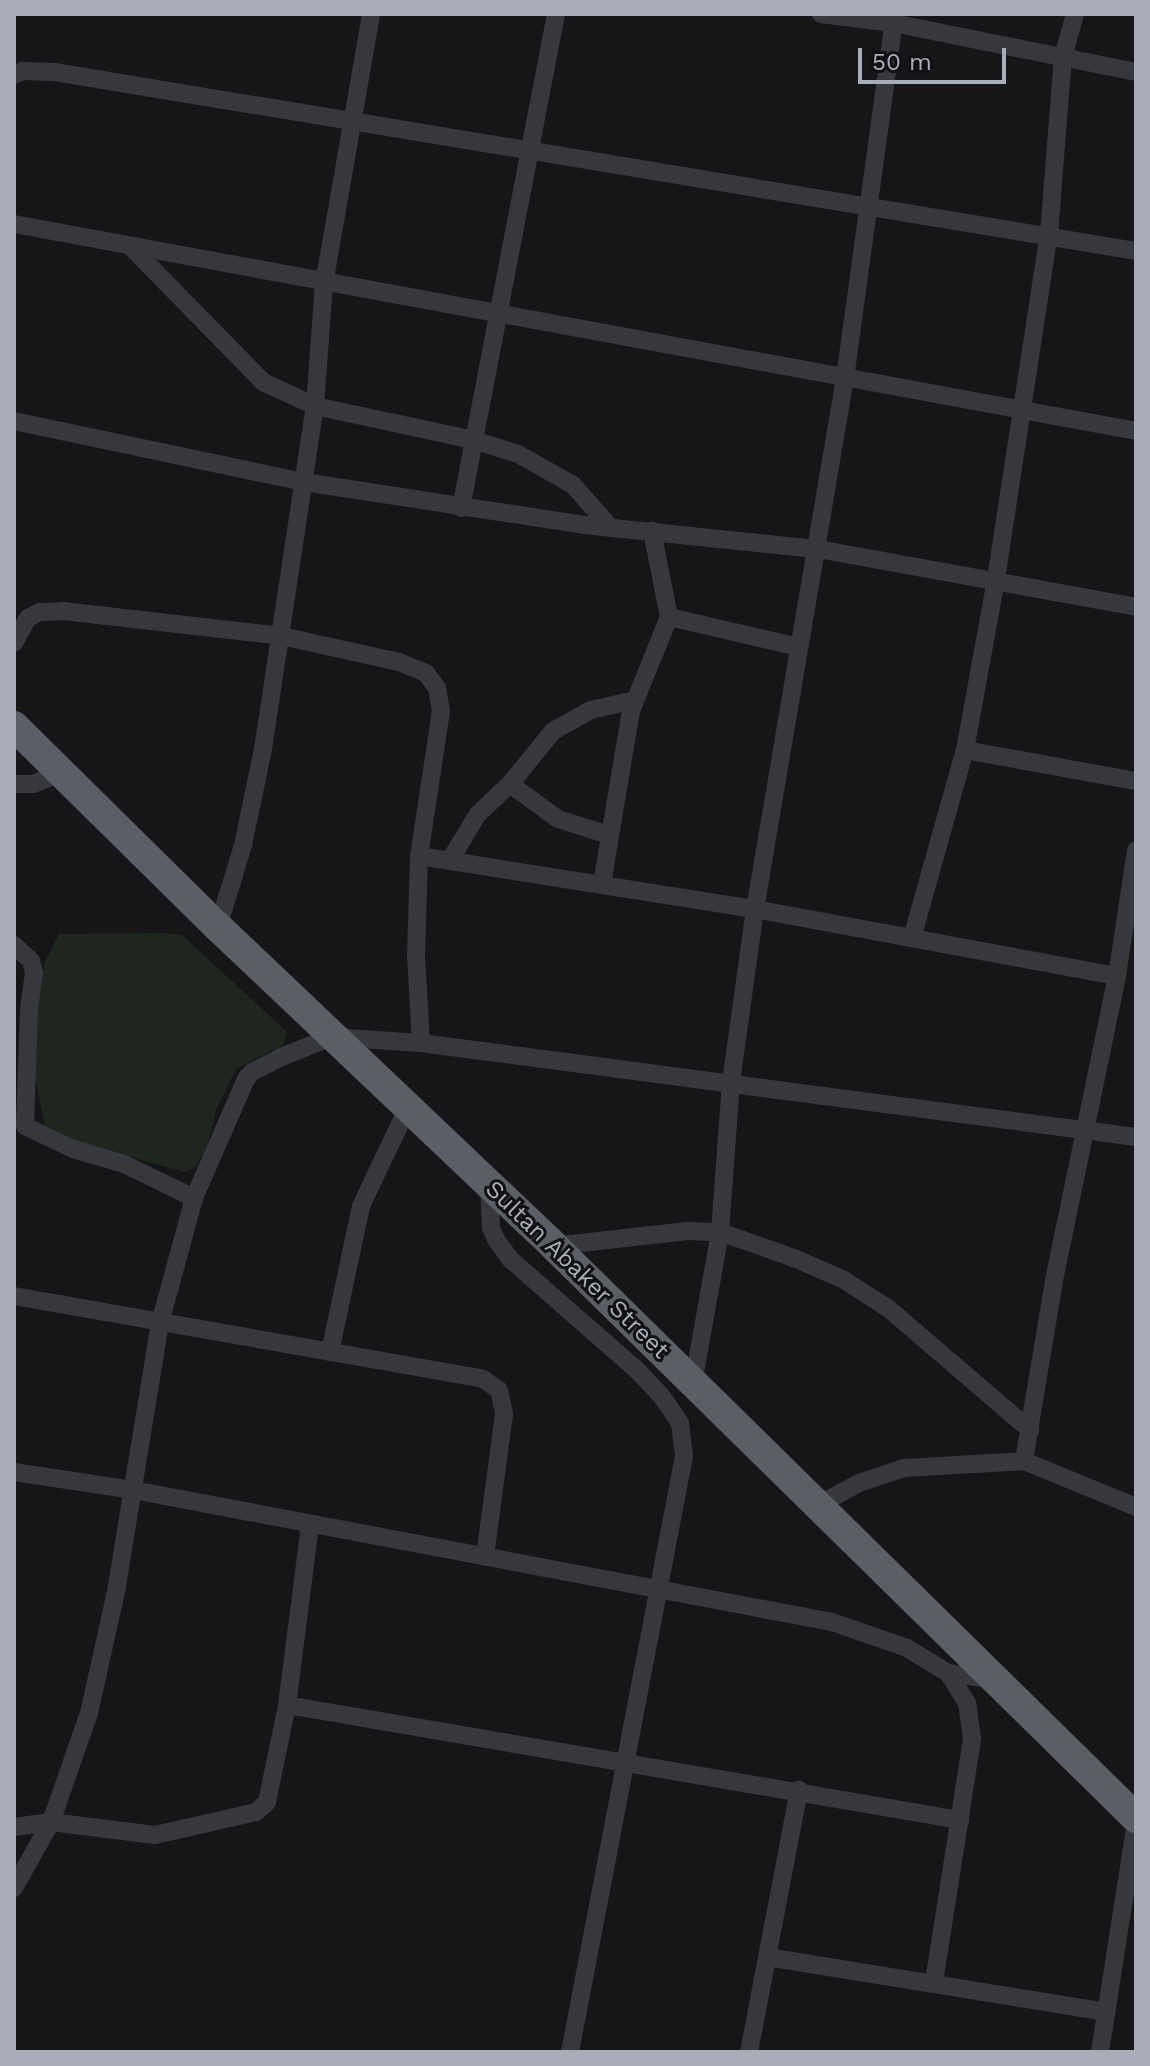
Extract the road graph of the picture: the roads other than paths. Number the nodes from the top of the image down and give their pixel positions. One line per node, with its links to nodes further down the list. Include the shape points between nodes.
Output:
1 (371, 14): 9 (street)
2 (556, 14): 10 (street)
3 (821, 14): 5 (street)
4 (1075, 14): 6 (street)
5 (894, 18): 6 (street); 11 (street)
6 (1063, 57): 7 (street); 13 (street)
7 (1136, 72)
8 (14, 75): 9 (street, via 55,72)
9 (350, 123): 10 (street); 16 (street)
10 (529, 153): 11 (street); 17 (street)
11 (866, 207): 13 (street); 18 (street)
12 (14, 224): 14 (street)
13 (1049, 234): 15 (street); 20 (street)
14 (132, 248): 16 (street); 19 (street, via 250,372)
15 (1136, 251)
16 (324, 284): 17 (street); 19 (street)
17 (500, 312): 18 (street); 23 (street)
18 (845, 378): 20 (street); 28 (street)
19 (315, 406): 23 (street); 24 (street)
20 (1024, 411): 22 (street); 29 (street)
21 (14, 421): 24 (street)
22 (1136, 431)
23 (474, 440): 25 (street); 26 (street, via 557,473)
24 (304, 482): 25 (street); 32 (street)
25 (461, 508): 26 (street)
26 (611, 528): 27 (street)
27 (652, 531): 28 (street); 31 (street)
28 (818, 549): 29 (street); 34 (street)
29 (996, 579): 30 (street); 37 (street)
30 (1136, 607)
31 (669, 617): 34 (street); 35 (street)
32 (281, 636): 33 (street, via 63,611 28,618); 44 (street, via 399,662 426,673 437,688 441,711); 48 (street, via 252,802)
33 (14, 643)
34 (799, 647): 47 (street)
35 (635, 700): 41 (street, via 591,710 553,731); 42 (street)
36 (14, 726): 38 (highway, Sultan Abaker Street)
37 (965, 750): 39 (street); 49 (street)
38 (62, 773): 40 (street, via 33,784); 48 (highway, Sultan Abaker Street)
39 (1136, 781)
40 (14, 784)
41 (510, 784): 42 (street, via 558,819); 45 (street, via 478,814)
42 (609, 835): 46 (street)
43 (1136, 850): 51 (street)
44 (419, 856): 45 (street); 53 (street, via 416,956)
45 (450, 860): 46 (street)
46 (602, 884): 47 (street)
47 (755, 909): 49 (street); 54 (street)
48 (218, 927): 52 (highway, Sultan Abaker Street)
49 (912, 938): 51 (street)
50 (14, 945): 56 (street, via 31,961 34,973)
51 (1117, 976): 57 (street)
52 (332, 1037): 53 (street); 55 (highway, Sultan Abaker Street); 60 (street, via 252,1072)
53 (421, 1043): 54 (street)
54 (731, 1082): 57 (street); 61 (street)
55 (408, 1107): 59 (highway, Sultan Abaker Street); 65 (street, via 361,1206)
56 (20, 1124): 60 (street)
57 (1084, 1130): 58 (street); 67 (street)
58 (1136, 1137)
59 (489, 1183): 62 (highway, Sultan Abaker Street); 75 (street, via 491,1228 510,1259 639,1372 680,1423 684,1456)
60 (194, 1198): 64 (street)
61 (720, 1232): 62 (street); 66 (street); 67 (street, via 844,1280 889,1309)
62 (554, 1246): 66 (highway, Sultan Abaker Street)
63 (14, 1296): 64 (street)
64 (160, 1323): 65 (street); 70 (street)
65 (330, 1352): 74 (street, via 452,1371 483,1379 499,1390 504,1414)
66 (693, 1384): 71 (highway, Sultan Abaker Street)
67 (1030, 1430): 68 (street)
68 (1024, 1461): 71 (street, via 904,1468 859,1483); 72 (street)
69 (14, 1472): 70 (street)
70 (133, 1490): 73 (street); 83 (street, via 89,1713)
71 (817, 1506): 77 (highway, Sultan Abaker Street)
72 (1136, 1507)
73 (310, 1526): 74 (street); 78 (street)
74 (485, 1557): 75 (street)
75 (659, 1591): 76 (street, via 832,1622 907,1648); 79 (street)
76 (948, 1673): 77 (street); 81 (street, via 967,1703 973,1728)
77 (997, 1680): 82 (highway, Sultan Abaker Street)
78 (287, 1705): 79 (street); 83 (street, via 267,1802 256,1812 155,1835)
79 (626, 1761): 80 (street); 89 (street)
80 (799, 1790): 81 (street); 86 (street)
81 (960, 1820): 87 (street)
82 (1136, 1820): 88 (street)
83 (51, 1822): 84 (street); 85 (street)
84 (14, 1827)
85 (14, 1888)
86 (767, 1957): 87 (street); 90 (street)
87 (934, 1982): 88 (street)
88 (1107, 2012): 91 (street)
89 (570, 2052)
90 (749, 2052)
91 (1100, 2052)

